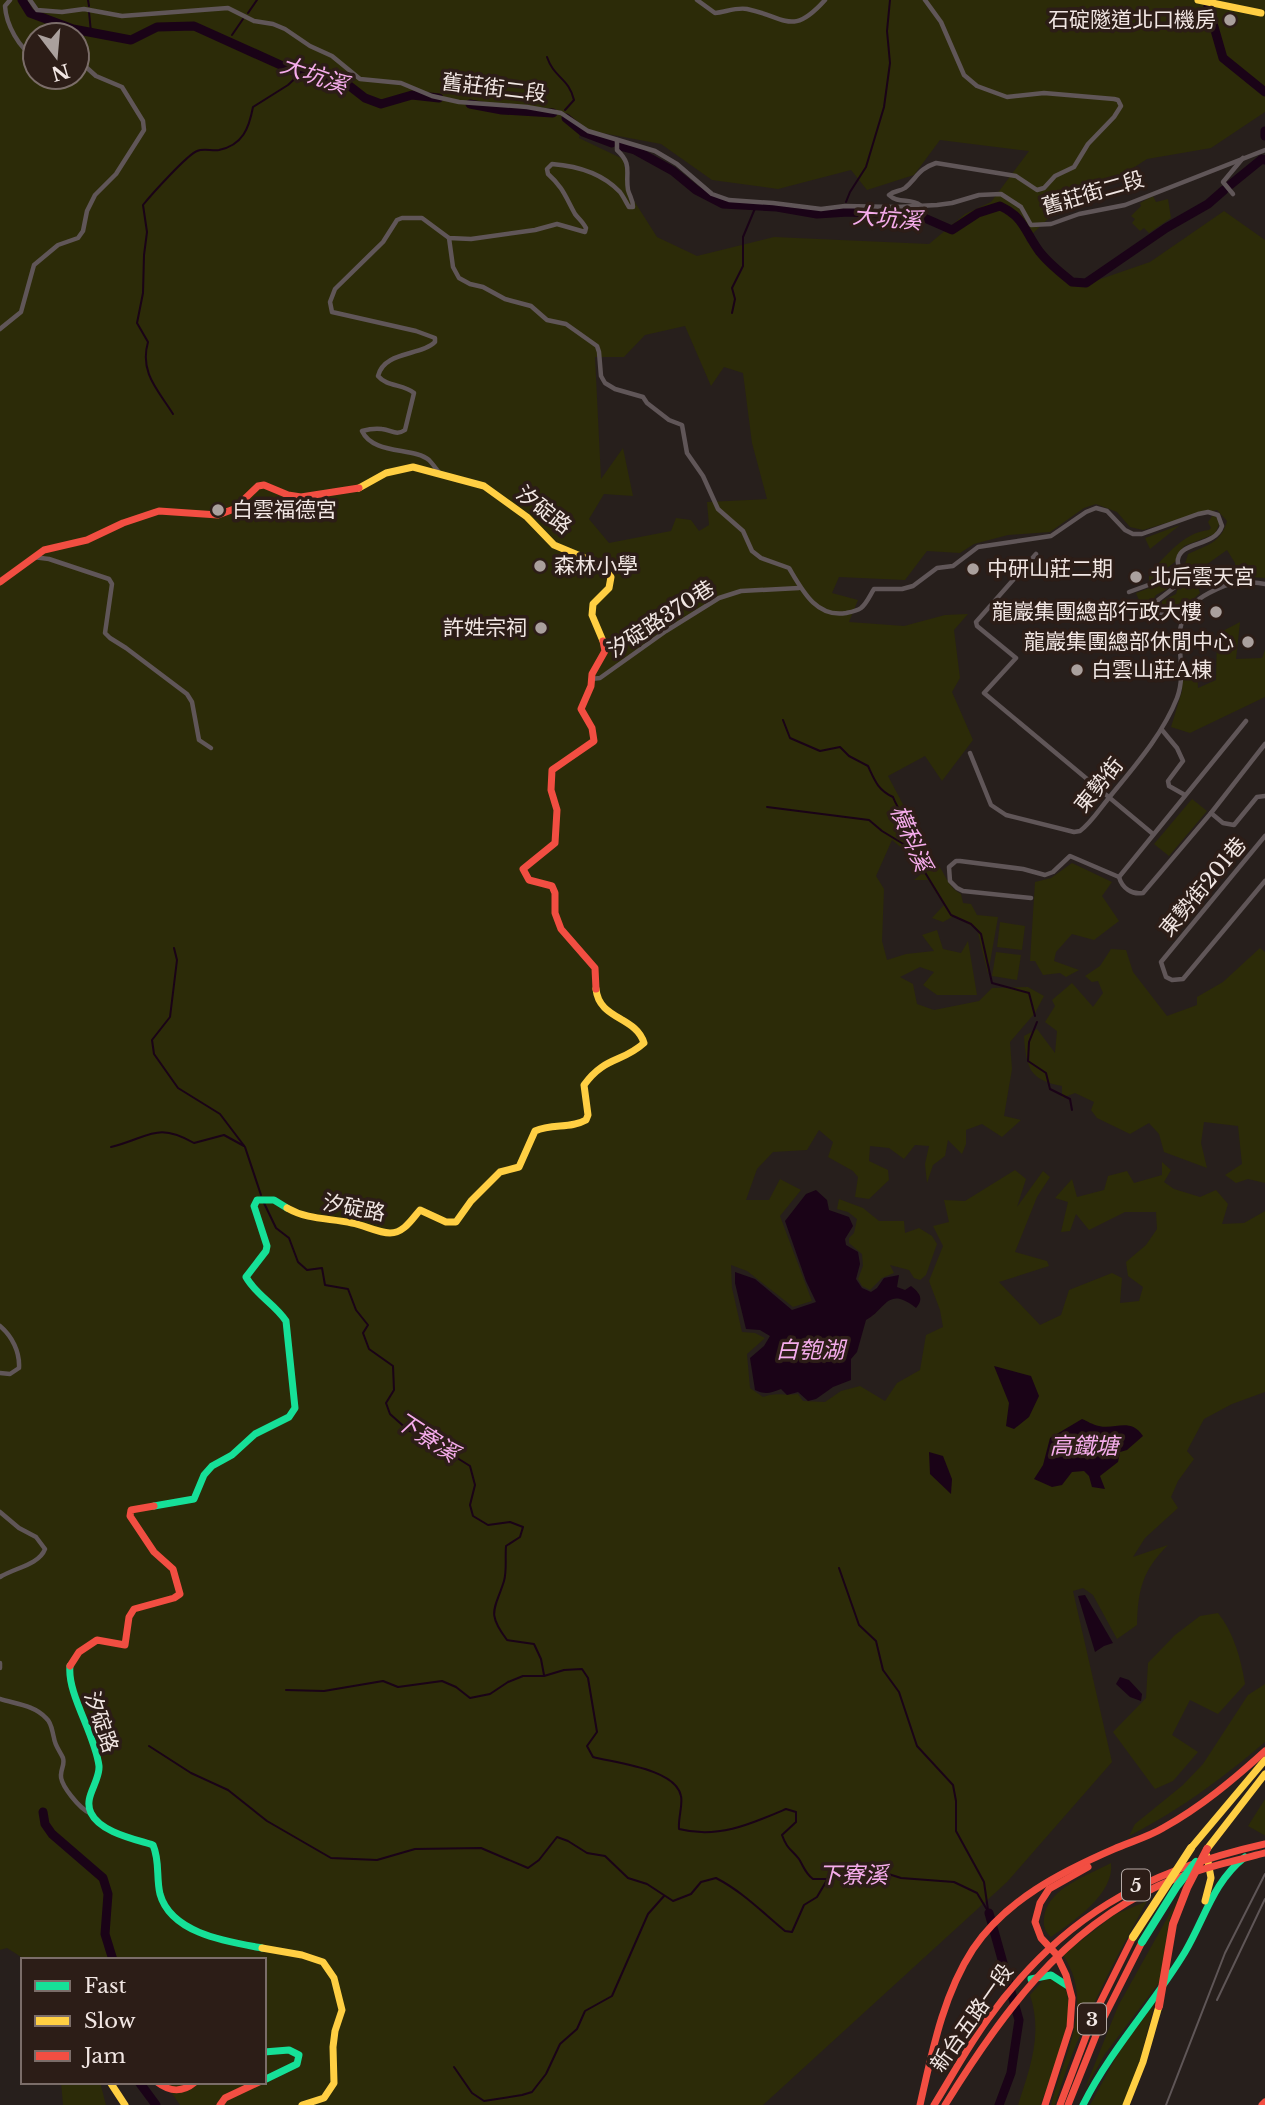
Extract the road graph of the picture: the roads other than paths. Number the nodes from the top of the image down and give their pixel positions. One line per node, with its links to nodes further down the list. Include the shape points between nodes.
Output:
1 (10, 0): 9 (street, via 5,16)
2 (30, 0): 11 (street, 舊莊街二段, via 44,12 84,9 122,16 228,8 285,29 332,56 360,79 401,83 459,102 561,113 588,131)
3 (697, 0): 4 (street, via 715,13 746,8 793,22 810,17)
4 (825, 0)
5 (925, 0): 15 (street, via 941,22 964,75 977,86 1007,97 1079,95 1118,100 1121,106 1074,167 1055,176 1044,188 1037,190 1016,176 936,163 890,195)
6 (1198, 0): 7 (main road)
7 (1235, 4): 8 (main road)
8 (1261, 13)
9 (21, 43)
10 (91, 72): 17 (street, via 122,88 144,130 116,174 95,195 78,238 58,245 34,265 21,312)
11 (617, 141): 15 (street, 舊莊街二段, via 655,151 712,194 729,200 821,209); 16 (street, via 616,147 627,160 633,207 597,174 552,164 548,174 568,196 585,232 557,224 496,237)
12 (1265, 150): 13 (street, 舊莊街二段)
13 (1244, 158): 14 (street, via 1223,182); 15 (street, 舊莊街二段, via 1125,205 1040,226 1031,225 1021,207 1001,194)
14 (1233, 194)
15 (921, 206)
16 (449, 237): 18 (street, via 422,218 397,220 383,242 335,289 330,309 435,338 432,346 386,363 379,372 385,382 414,393 405,430 396,434 362,430 382,446 428,458); 24 (street, via 458,278 531,306 547,320 566,324 597,346 605,383 643,397 669,420 682,425 687,453 718,509 743,531 752,551 789,568)
17 (0, 329)
18 (441, 474): 20 (main road, 汐碇路, via 413,467 386,473 355,490 301,497 258,486 225,514 159,510); 27 (main road, 汐碇路, via 484,486 527,517 554,545 593,560 607,571 611,582 593,604 592,615 605,651)
19 (1036, 554): 35 (street, via 976,622 1016,657 984,693)
20 (32, 557): 22 (main road, 汐碇路); 31 (street, via 109,579 105,633 187,694 199,740)
21 (1179, 571): 24 (street, via 1181,552 1220,532 1218,515 1198,514 1133,534 1107,511 1096,508 1052,536 978,547 914,586 874,589 863,606 836,615 824,613); 25 (street, via 1171,570); 26 (street, via 1174,590 1156,605 1158,612)
22 (0, 582)
23 (1265, 584): 26 (street, via 1231,582 1194,603)
24 (799, 588): 27 (street, 汐碇路370巷, via 741,591 719,597 600,678)
25 (1129, 592)
26 (1182, 618): 29 (street, 東勢街, via 1180,687)
27 (590, 679): 50 (main road, 汐碇路, via 581,709 594,741 552,770 555,843 523,869 523,876 555,890 560,928 595,968 597,1001 639,1031 644,1043 596,1070 584,1085 586,1120 535,1131 519,1167 500,1172 456,1222 444,1222 420,1210 406,1227 391,1233 311,1218 275,1200 257,1200 254,1206 267,1245 246,1277 286,1321 295,1408 289,1417 255,1434 212,1466 194,1499 131,1510 130,1516 154,1552 173,1569 180,1594 134,1609 125,1645 97,1640 76,1652 69,1666 99,1770 88,1803)
28 (1246, 721): 33 (street)
29 (1161, 730): 33 (street, via 1183,761 1169,786); 35 (street, 東勢街)
30 (1265, 744): 36 (street)
31 (211, 748)
32 (970, 753): 35 (street, 東勢街, via 991,805 1006,815 1080,831)
33 (1185, 795): 37 (street)
34 (1265, 796): 36 (street, 東勢街201巷, via 1257,797 1234,825)
35 (1110, 797): 37 (street)
36 (1211, 813): 39 (street, 東勢街201巷, via 1143,893 1129,891)
37 (1153, 834): 39 (street)
38 (1265, 836): 40 (street, 東勢街201巷, via 1161,962 1166,976 1183,979)
39 (1119, 877): 41 (street, via 1070,856 1045,875 960,861 949,867 950,881 960,890)
40 (1265, 881)
41 (1031, 898)
42 (0, 1326): 43 (street, via 9,1333 20,1359 19,1368 10,1374)
43 (0, 1373)
44 (0, 1512): 45 (street, via 36,1537 45,1549 34,1562)
45 (0, 1577)
46 (0, 1699): 50 (street, via 31,1707 47,1718 62,1756 62,1782 82,1810)
47 (1265, 1751): 51 (main road, via 1206,1802)
48 (1265, 1760): 74 (main road, 3, bridge, via 1191,1848 1139,1927 1107,1986)
49 (1265, 1774): 52 (main road, 3)
50 (90, 1813): 69 (main road, via 108,1827 153,1845 160,1894 180,1921 215,1940 302,1955 327,1966 342,2010 333,2047 334,2082 324,2098)
51 (1150, 1835): 57 (main road, via 1049,1889 1035,1923); 70 (main road, via 1064,1873 1003,1913 974,1948 950,1993)
52 (1209, 1849): 53 (main road, 新台五路一段 / 5); 55 (main road); 57 (main road, 新台五路一段 / 5, via 1092,1911); 75 (main road, 3, bridge, via 1177,1886 1142,1942 1101,2023); 77 (main road, bridge, via 1173,1924 1159,2006)
53 (1265, 1850): 54 (main road, 新台五路一段 / 5)
54 (1245, 1857): 55 (main road, 新台五路一段 / 5); 56 (main road, via 1222,1876)
55 (1211, 1867): 56 (main road); 58 (main road, 新台五路一段 / 5, via 1144,1893 1096,1920)
56 (1199, 1921): 76 (main road, via 1185,1951 1117,2045)
57 (1048, 1947): 58 (main road); 71 (main road, 新台五路一段 / 5, via 988,2019)
58 (1056, 1954): 59 (main road, 新台五路一段 / 5); 60 (main road)
59 (1031, 1979): 60 (main road, via 1054,1975); 72 (main road, 新台五路一段 / 5, via 994,2026)
60 (1070, 1988): 73 (main road, via 1070,2027)
61 (266, 2052): 62 (main road, via 299,2054 297,2064)
62 (266, 2079)
63 (111, 2084): 67 (main road)
64 (159, 2084): 65 (main road, via 172,2092)
65 (193, 2084)
66 (255, 2084): 68 (main road)
67 (125, 2105)
68 (220, 2105)
69 (302, 2105)
70 (920, 2105)
71 (934, 2105)
72 (945, 2105)
73 (1045, 2105)
74 (1060, 2105)
75 (1068, 2105)
76 (1083, 2105)
77 (1126, 2105)

